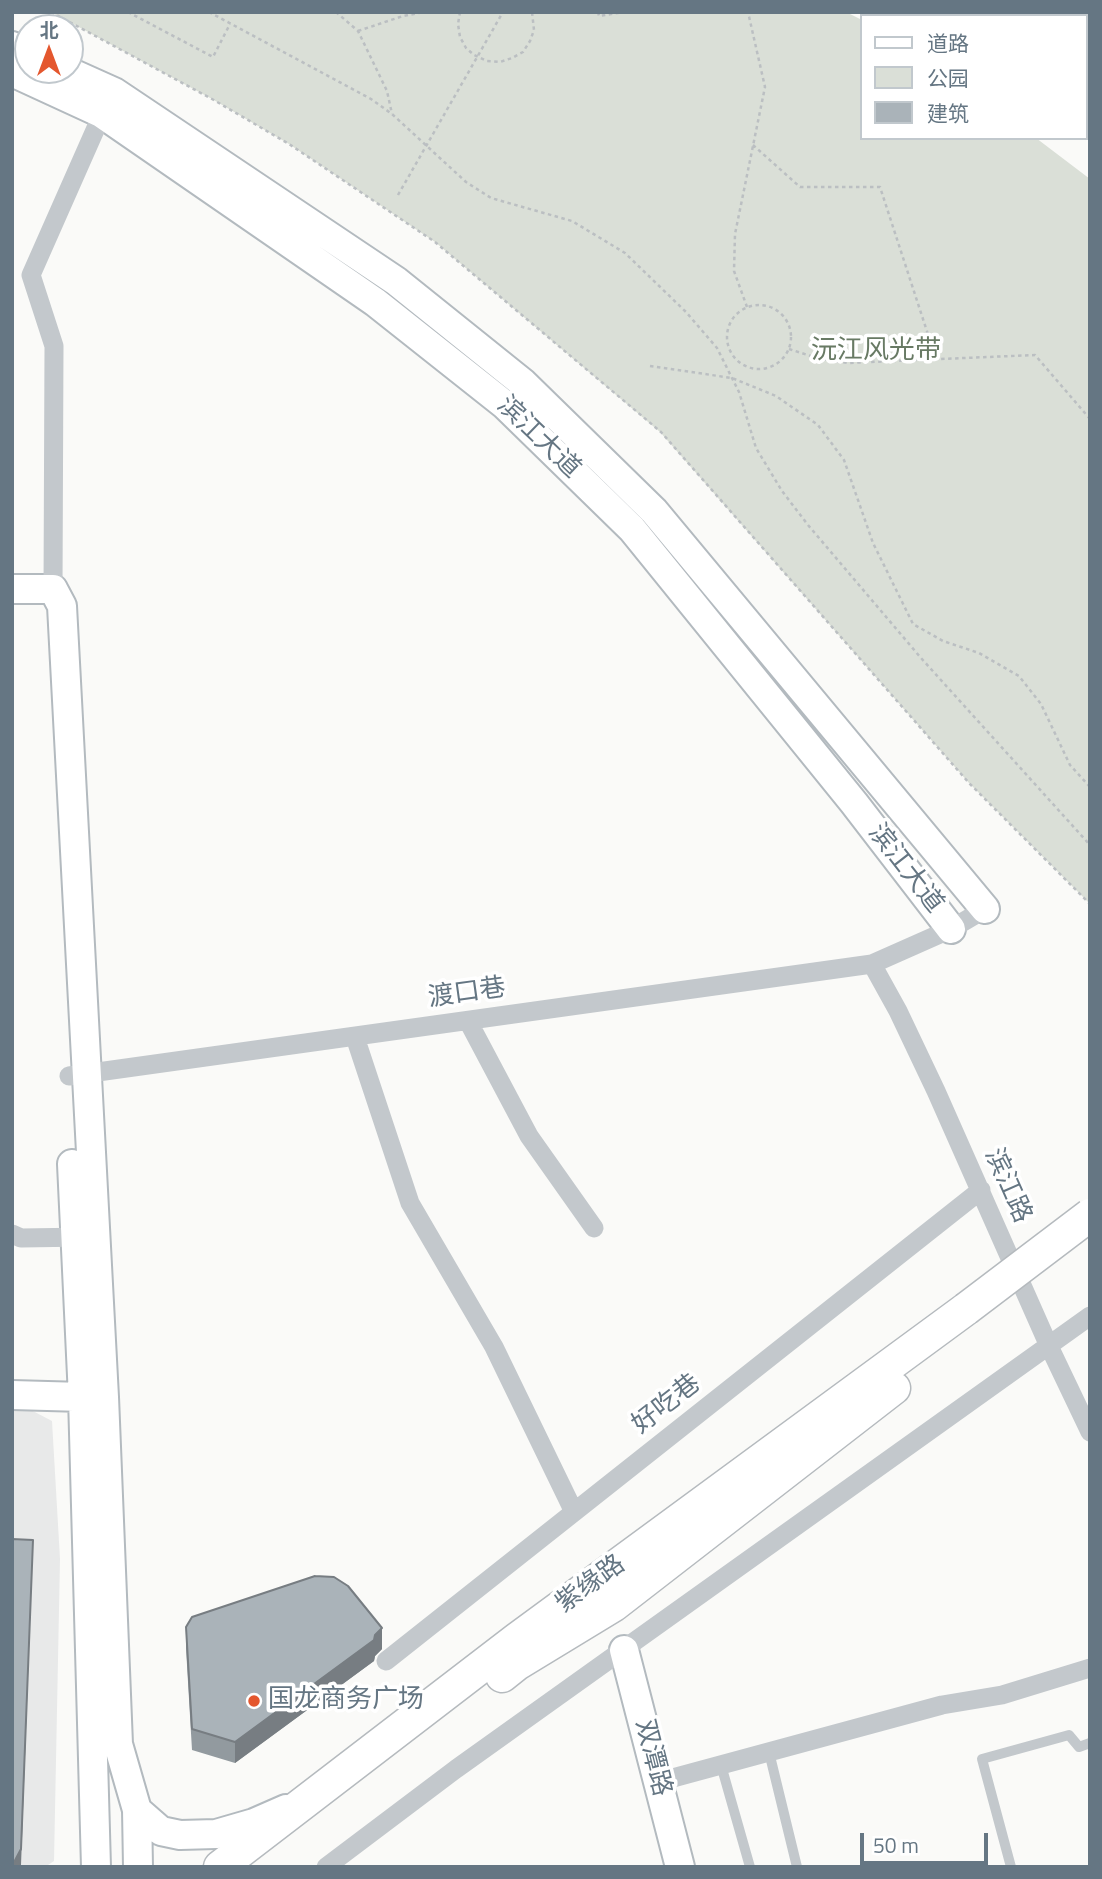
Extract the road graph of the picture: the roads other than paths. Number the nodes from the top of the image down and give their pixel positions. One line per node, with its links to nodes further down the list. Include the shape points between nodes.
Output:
1 (12, 72): 3 (street, 滨江大道)
2 (83, 84): 3 (street, 滨江大道)
3 (107, 103): 5 (street, via 31,275 54,346); 6 (street, 滨江大道, via 396,281 523,383 654,511); 7 (street, 滨江大道, via 505,405 632,529)
4 (12, 589): 5 (street)
5 (53, 589): 11 (street, via 47,607)
6 (985, 909): 7 (street, 渡口巷)
7 (951, 929): 8 (street, 渡口巷)
8 (872, 964): 9 (street, 渡口巷); 12 (street, 滨江路)
9 (468, 1021): 10 (street, 渡口巷); 14 (street, via 529,1136)
10 (355, 1037): 11 (street, 渡口巷); 24 (street, via 410,1203 494,1348)
11 (78, 1076): 16 (street)
12 (981, 1190): 20 (street, 滨江路); 24 (street, 好吃巷)
13 (1090, 1215): 18 (main road, bridge)
14 (594, 1228)
15 (12, 1234): 16 (street, via 21,1238)
16 (86, 1237): 22 (street); 33 (street, via 118,1744)
17 (1090, 1238): 18 (main road)
18 (973, 1315): 32 (main road, 紫缘路, via 517,1639); 38 (main road, 紫缘路, via 614,1605 517,1664)
19 (1090, 1315): 20 (street)
20 (1048, 1344): 23 (street, 滨江路); 25 (street)
21 (12, 1395): 22 (street)
22 (83, 1397): 34 (street)
23 (1090, 1432)
24 (574, 1512): 26 (street, 好吃巷)
25 (624, 1650): 31 (street, 双潭路); 39 (street)
26 (386, 1661)
27 (1090, 1668): 29 (street, via 1002,1695 942,1705)
28 (1090, 1742): 43 (lane, via 1079,1747 1069,1735 982,1759)
29 (769, 1752): 30 (street); 42 (lane)
30 (721, 1765): 31 (street); 41 (lane)
31 (658, 1782): 40 (street, 双潭路)
32 (305, 1802): 33 (street, via 254,1823 180,1836 162,1831); 37 (main road, 紫缘路)
33 (137, 1810): 36 (street)
34 (96, 1855): 35 (street)
35 (75, 1867)
36 (138, 1867)
37 (220, 1867)
38 (254, 1867)
39 (327, 1867)
40 (680, 1867)
41 (750, 1867)
42 (796, 1867)
43 (1011, 1867)

